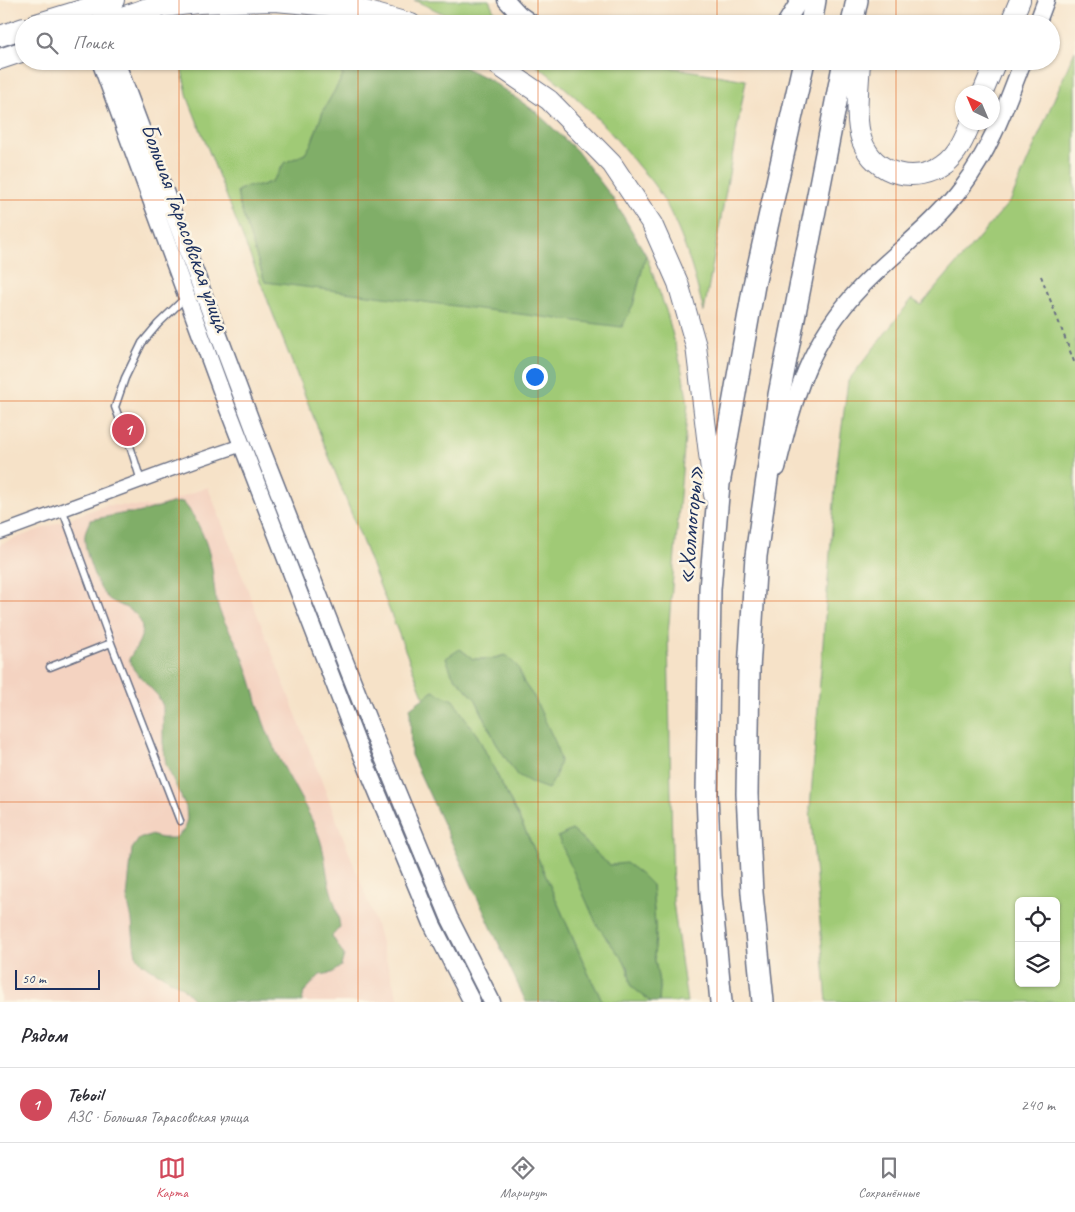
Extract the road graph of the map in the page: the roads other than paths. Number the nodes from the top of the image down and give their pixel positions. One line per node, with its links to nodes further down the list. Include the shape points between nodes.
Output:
1 (114, 0): 11 (main road)
2 (178, 0): 10 (main road)
3 (506, 0): 14 (street)
4 (800, 0): 15 (street)
5 (815, 0): 16 (highway)
6 (857, 0): 17 (highway)
7 (863, 0): 18 (main road)
8 (1020, 0): 19 (main road)
9 (1046, 0): 20 (street)
10 (144, 9): 12 (main road); 13 (main road, via 199,3 275,1 354,8)
11 (65, 15)
12 (127, 15)
13 (379, 15)
14 (520, 15)
15 (791, 15)
16 (812, 15)
17 (854, 15)
18 (862, 15)
19 (1014, 15)
20 (1040, 15)
21 (15, 31): 22 (main road)
22 (0, 36)
23 (15, 54): 24 (main road)
24 (0, 59)
25 (103, 70): 35 (street, Большая Тарасовская улица)
26 (119, 70): 46 (street, Большая Тарасовская улица, via 244,403 378,743 449,917)
27 (505, 70): 39 (main road, via 549,100 612,164 652,224 678,283 696,346)
28 (802, 70): 39 (highway, «Холмогоры», via 745,328)
29 (842, 70): 41 (highway, via 779,395)
30 (860, 70): 34 (main road, via 859,132 869,154 888,170 911,176 936,169 956,152)
31 (992, 70): 33 (main road)
32 (1019, 70): 41 (street, via 988,148 962,188 848,301 810,359 793,404)
33 (986, 85)
34 (967, 130)
35 (186, 296): 36 (street, Большая Тарасовская улица); 37 (lane, via 142,343 115,407)
36 (242, 445): 37 (street); 45 (street, Большая Тарасовская улица, via 361,753 433,926)
37 (141, 481): 38 (street)
38 (62, 511): 40 (street); 42 (lane)
39 (716, 517): 47 (highway, «Холмогоры», via 710,589 707,794 711,896)
40 (0, 534)
41 (756, 556): 48 (highway, via 749,669 747,794)
42 (111, 643): 43 (lane); 44 (lane)
43 (50, 667)
44 (180, 821)
45 (472, 1002)
46 (492, 1002)
47 (722, 1002)
48 (762, 1002)

